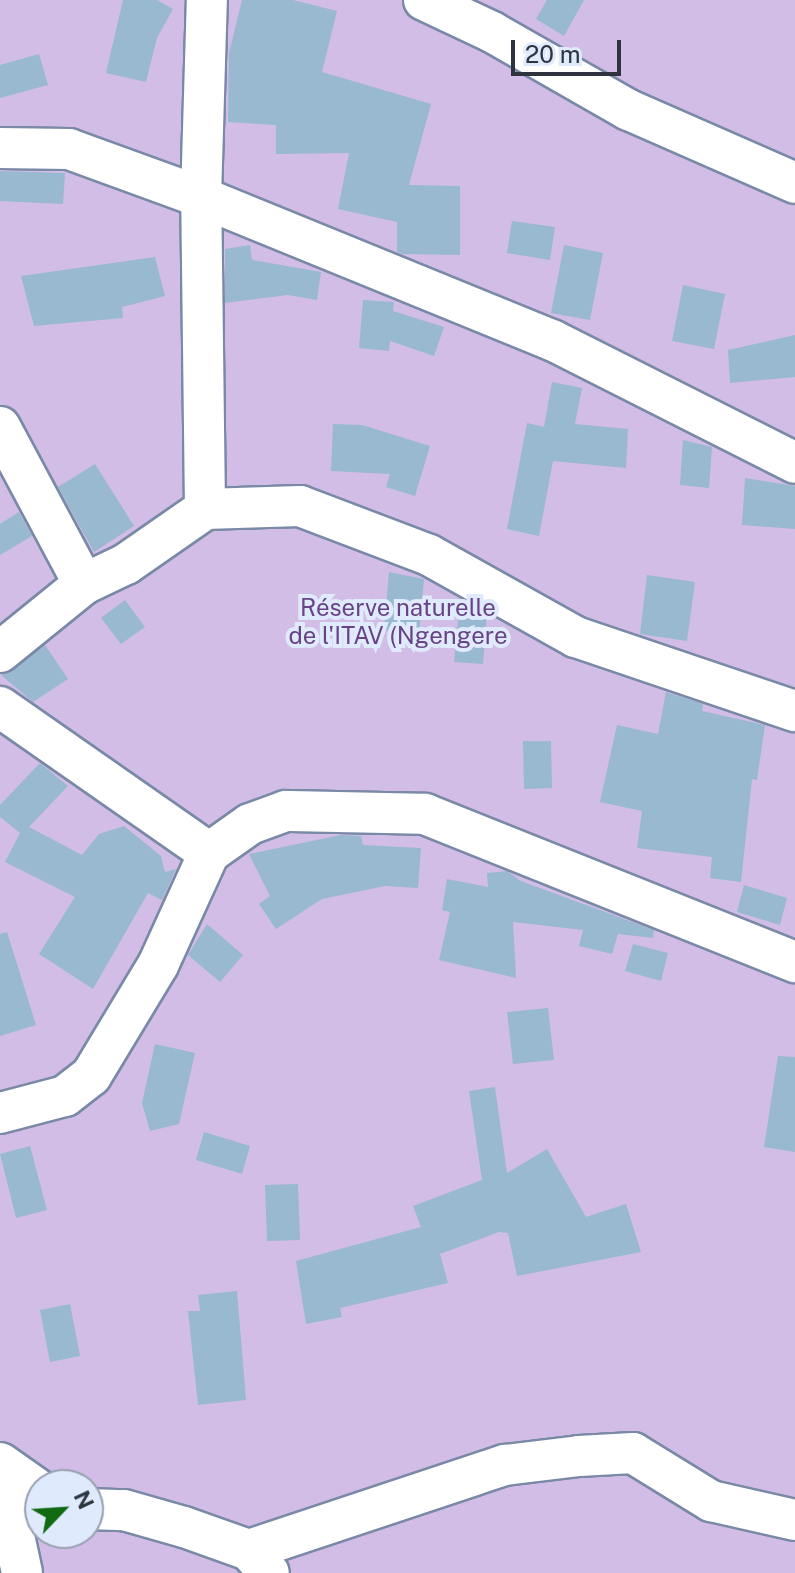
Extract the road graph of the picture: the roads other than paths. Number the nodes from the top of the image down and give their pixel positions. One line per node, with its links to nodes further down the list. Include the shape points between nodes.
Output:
1 (207, 0): 5 (street)
2 (424, 0): 4 (street, via 629,110)
3 (0, 148): 5 (street, via 69,149)
4 (795, 183)
5 (201, 197): 7 (street, via 552,340); 8 (street)
6 (0, 427): 9 (street)
7 (795, 463)
8 (205, 509): 9 (street, via 126,564); 12 (street, via 300,506 429,555 576,637)
9 (84, 584): 10 (street)
10 (0, 652)
11 (0, 707): 13 (street)
12 (795, 711)
13 (209, 853): 14 (street, via 250,824 286,811 425,814); 15 (street, via 158,965 91,1076 65,1096)
14 (795, 962)
15 (0, 1113)
16 (0, 1463): 18 (street)
17 (0, 1470): 22 (street)
18 (24, 1480)
19 (104, 1509): 21 (street, via 124,1510)
20 (795, 1520): 21 (street, via 711,1501 633,1453 592,1455 505,1465)
21 (259, 1562)
22 (22, 1573)

